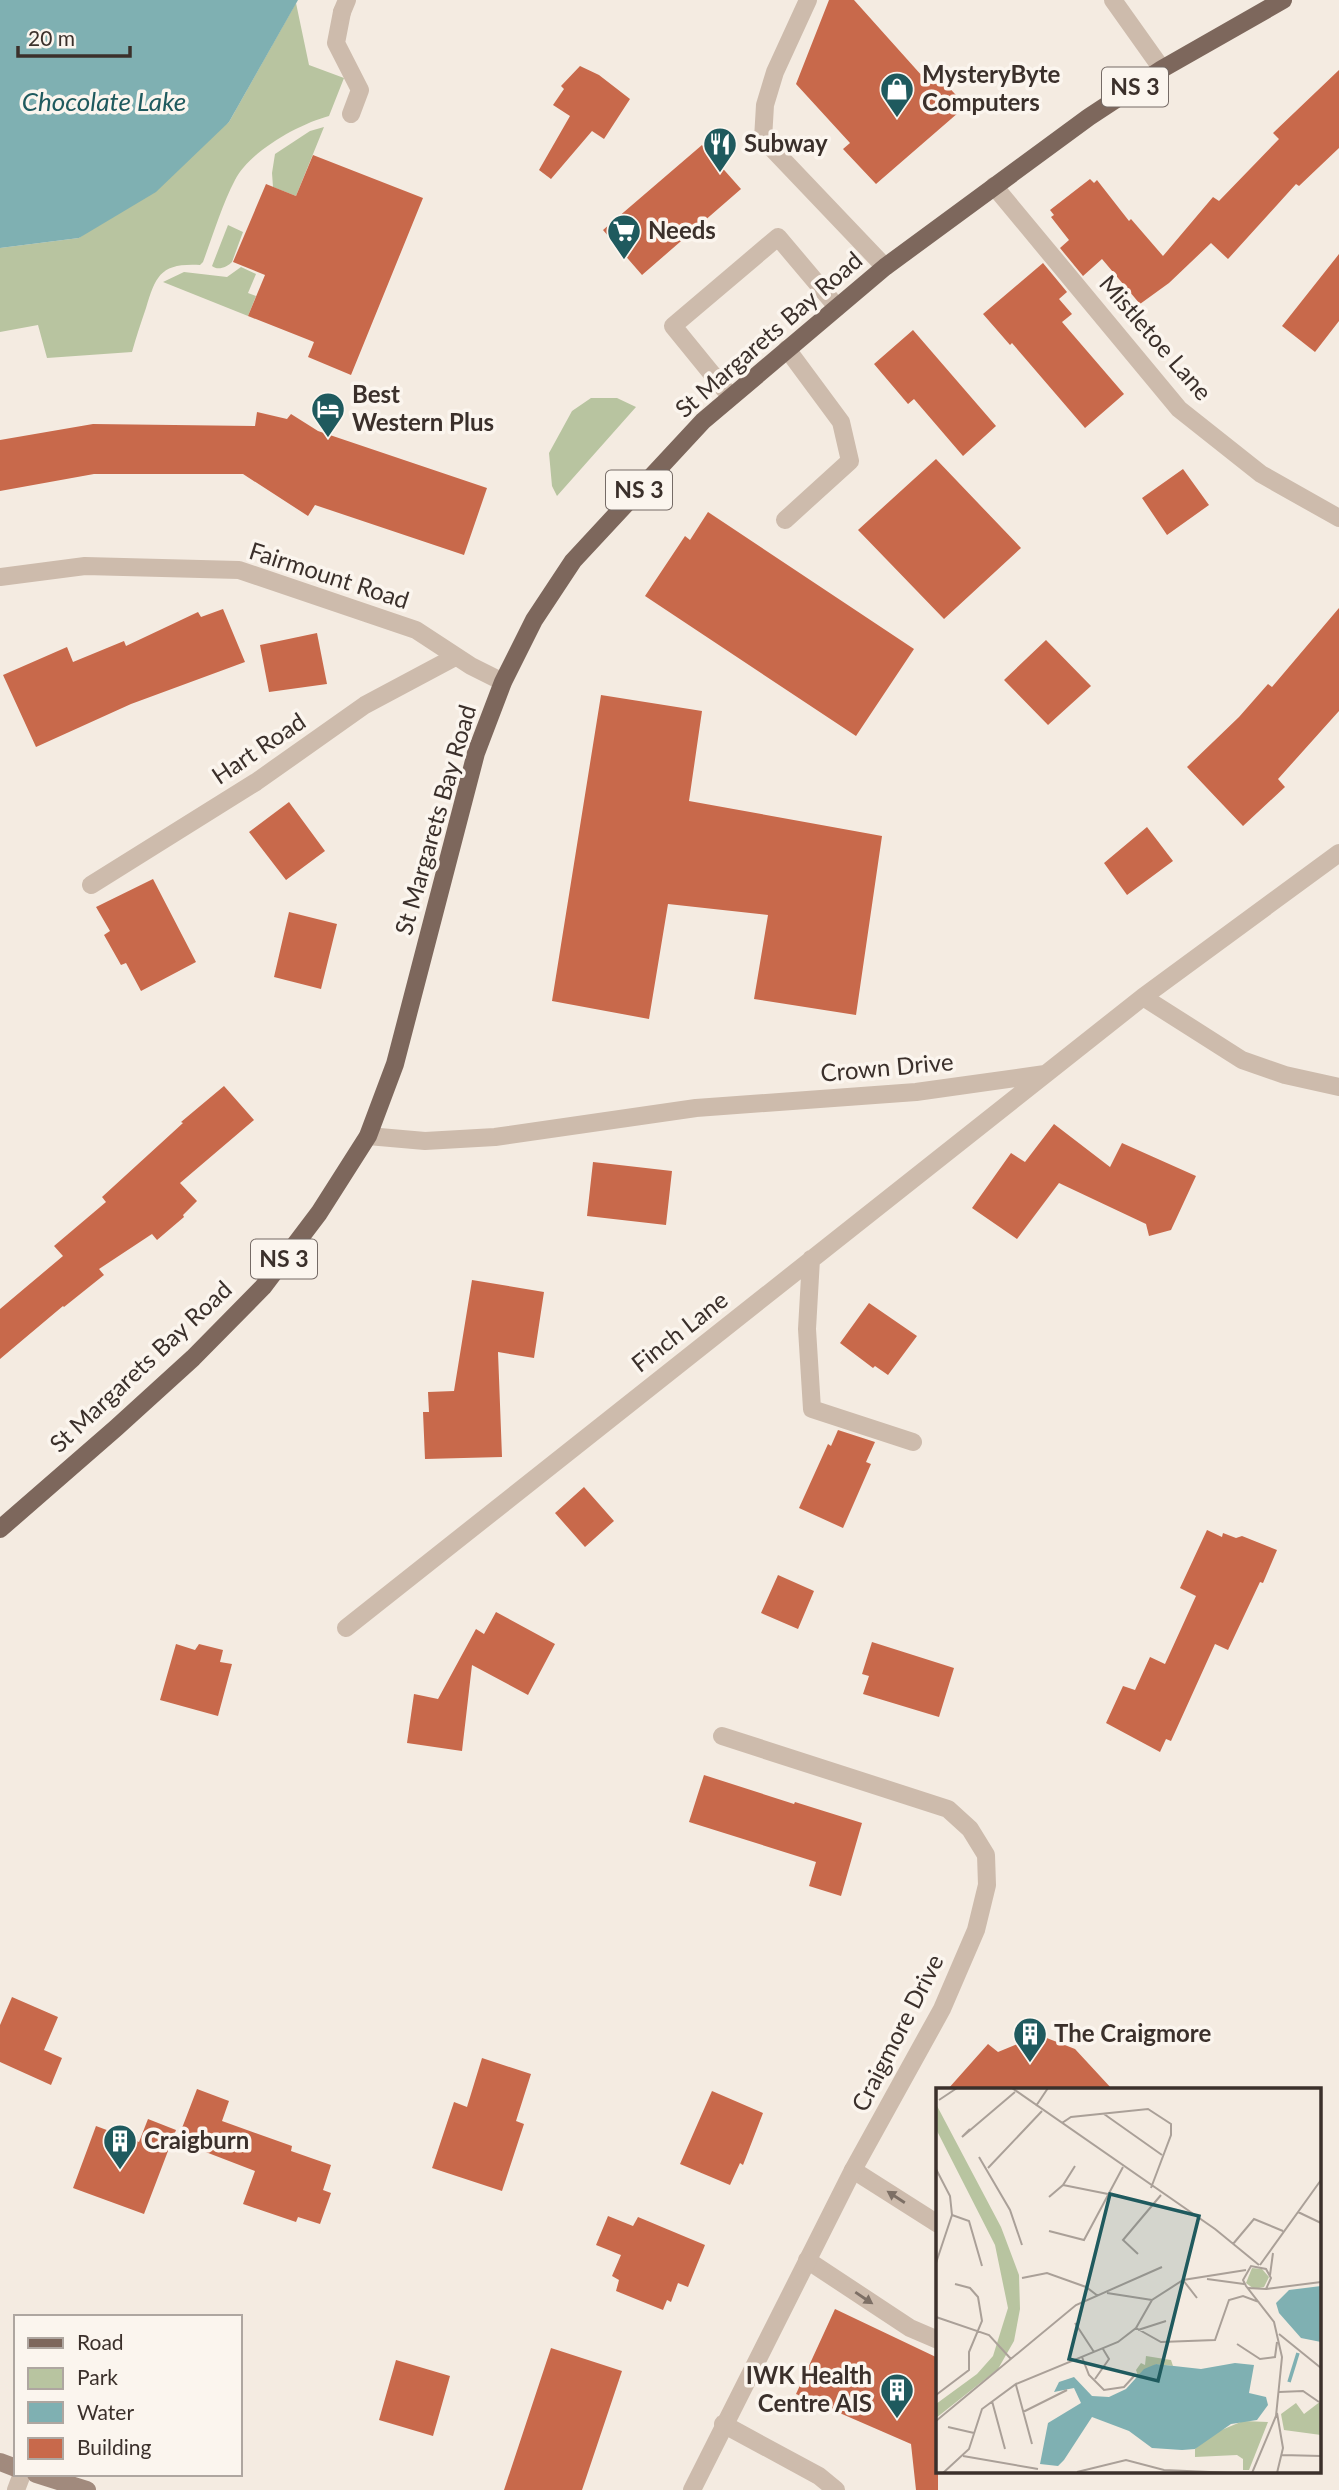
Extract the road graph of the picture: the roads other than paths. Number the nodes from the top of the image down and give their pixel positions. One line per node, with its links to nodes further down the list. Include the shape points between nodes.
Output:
1 (808, 0): 8 (street, via 775,72 765,105 763,139)
2 (1113, 0): 5 (street)
3 (1283, 0): 5 (main road, St Margarets Bay Road / NS 3)
4 (344, 6): 6 (street, via 336,43 360,90)
5 (1162, 69): 7 (main road, St Margarets Bay Road / NS 3)
6 (351, 114)
7 (994, 186): 8 (main road, St Margarets Bay Road / NS 3); 12 (street, Mistletoe Lane, via 1180,409 1261,474)
8 (885, 267): 9 (main road, St Margarets Bay Road / NS 3)
9 (837, 307): 10 (main road, St Margarets Bay Road / NS 3); 11 (street, via 778,237 767,246 673,326)
10 (787, 349): 11 (main road, St Margarets Bay Road / NS 3); 13 (street, via 841,422 850,461)
11 (730, 396): 16 (main road, St Margarets Bay Road / NS 3, via 573,561 534,620)
12 (1339, 518)
13 (785, 520)
14 (0, 577): 15 (street, Fairmount Road, via 85,566 239,570 416,630)
15 (455, 657): 16 (street, Fairmount Road); 18 (street, Hart Road, via 365,705 256,782)
16 (503, 682): 22 (main road, St Margarets Bay Road / NS 3, via 476,753 395,1064)
17 (1339, 853): 19 (street)
18 (91, 885)
19 (1143, 997): 20 (street); 21 (street, via 1242,1060)
20 (1045, 1074): 22 (street, Crown Drive, via 916,1092 696,1108 495,1137 425,1141); 23 (street, Finch Lane)
21 (1339, 1087)
22 (368, 1136): 25 (main road, St Margarets Bay Road / NS 3, via 319,1213 263,1287 183,1367)
23 (811, 1259): 24 (street, via 807,1329 812,1409); 26 (street, Finch Lane)
24 (913, 1442)
25 (1, 1527)
26 (346, 1628)
27 (722, 1736): 28 (street, Craigmore Drive, via 948,1809 970,1829 986,1855 987,1885 976,1930 942,2009)
28 (853, 2170): 29 (street, one-way to 28); 30 (street, Craigmore Drive)
29 (936, 2223)
30 (807, 2260): 31 (street, one-way to 31, via 910,2328); 32 (street, Craigmore Drive)
31 (936, 2339)
32 (723, 2424): 35 (street, Craigmore Drive); 36 (street, via 819,2476)
33 (42, 2476): 34 (main road)
34 (87, 2490)
35 (692, 2490)
36 (836, 2490)

